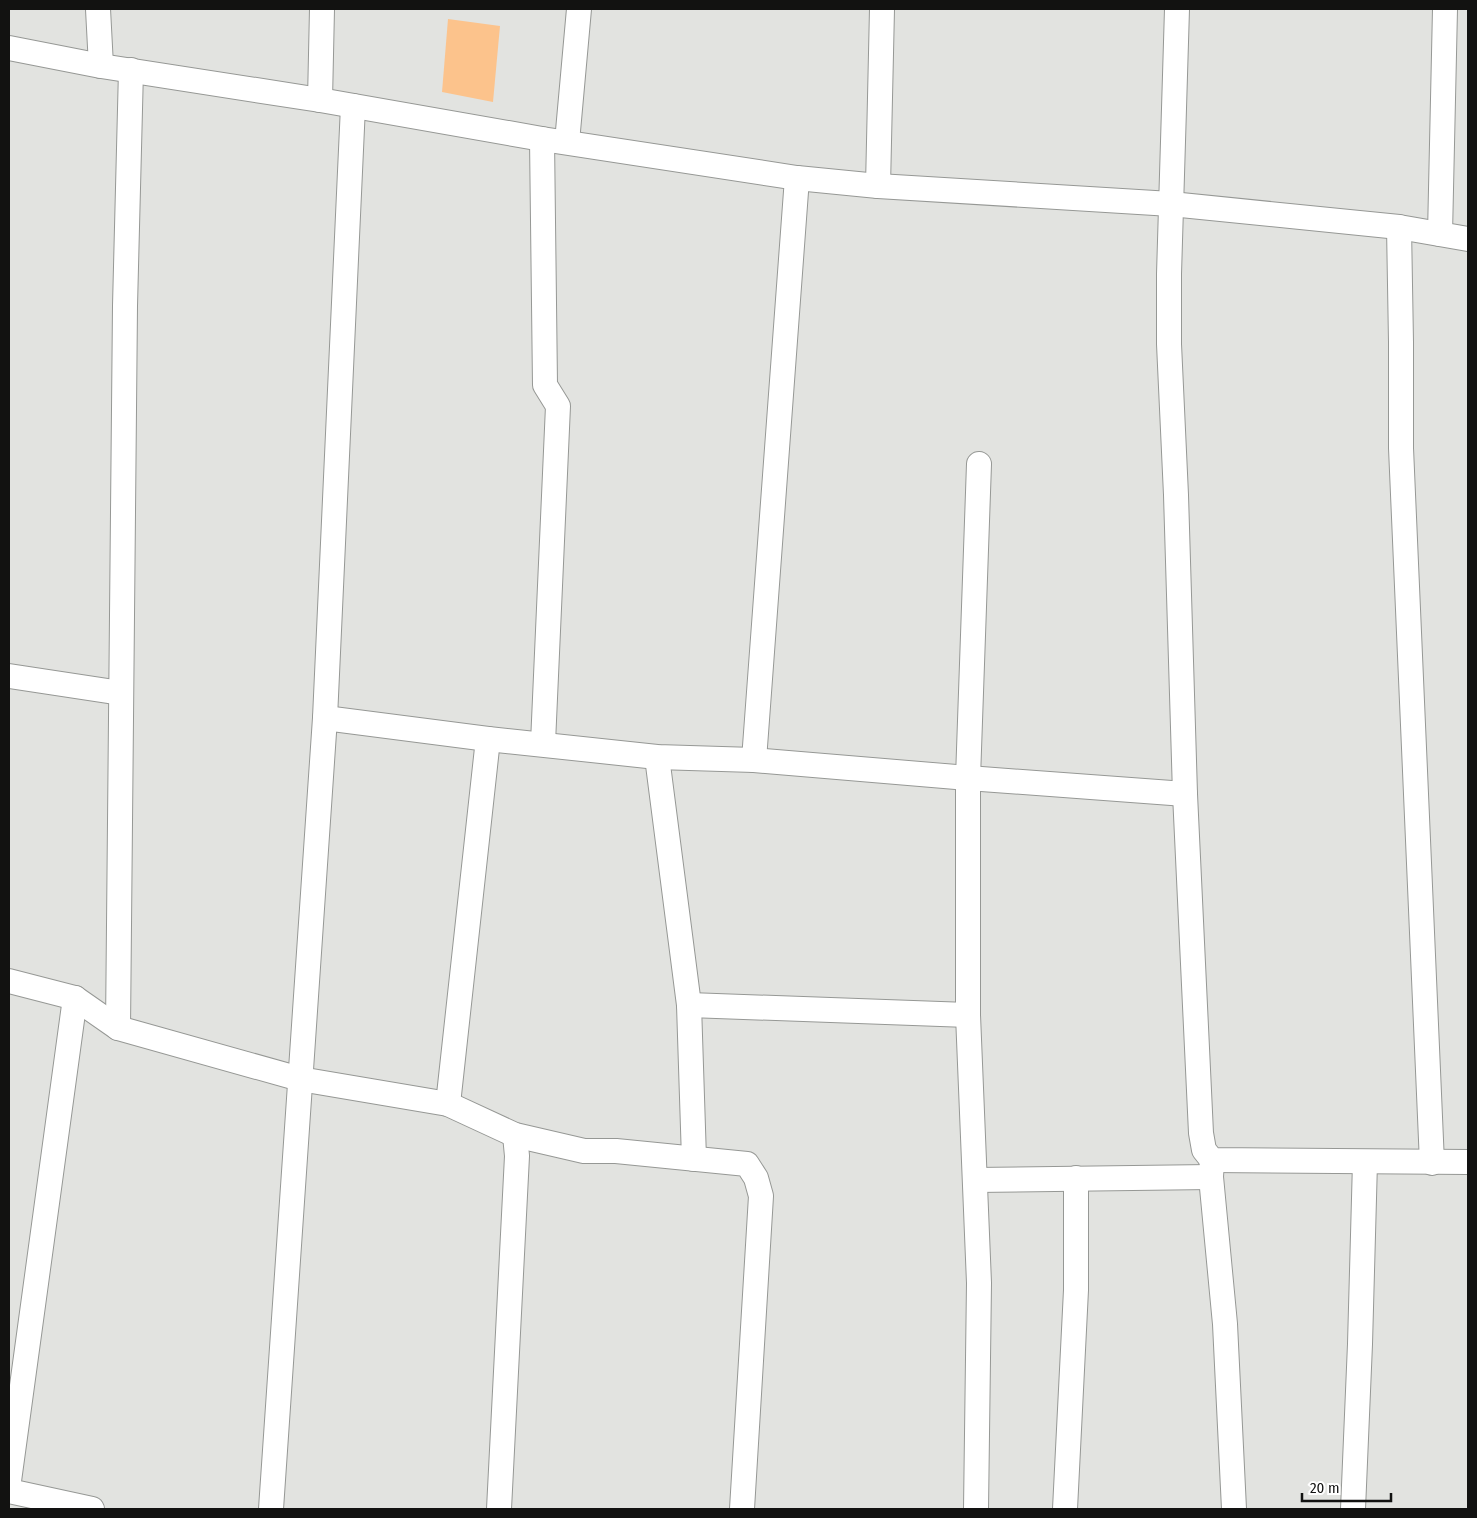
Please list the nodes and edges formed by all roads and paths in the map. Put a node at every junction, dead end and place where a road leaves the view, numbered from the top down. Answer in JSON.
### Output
{"nodes":[{"id":1,"x":98,"y":9,"type":"edge"},
{"id":2,"x":322,"y":9,"type":"edge"},
{"id":3,"x":579,"y":9,"type":"edge"},
{"id":4,"x":882,"y":9,"type":"edge"},
{"id":5,"x":1177,"y":9,"type":"edge"},
{"id":6,"x":1445,"y":9,"type":"edge"},
{"id":7,"x":9,"y":48,"type":"edge"},
{"id":8,"x":100,"y":66,"type":"junction"},
{"id":9,"x":131,"y":70,"type":"junction"},
{"id":10,"x":320,"y":100,"type":"junction"},
{"id":11,"x":353,"y":106,"type":"junction"},
{"id":12,"x":542,"y":139,"type":"junction"},
{"id":13,"x":566,"y":142,"type":"junction"},
{"id":14,"x":797,"y":178,"type":"junction"},
{"id":15,"x":878,"y":186,"type":"junction"},
{"id":16,"x":1171,"y":204,"type":"junction"},
{"id":17,"x":1399,"y":227,"type":"junction"},
{"id":18,"x":1440,"y":234,"type":"junction"},
{"id":19,"x":1468,"y":239,"type":"edge"},
{"id":20,"x":979,"y":464,"type":"dead end"},
{"id":21,"x":9,"y":676,"type":"edge"},
{"id":22,"x":120,"y":693,"type":"junction"},
{"id":23,"x":325,"y":718,"type":"junction"},
{"id":24,"x":488,"y":739,"type":"junction"},
{"id":25,"x":543,"y":744,"type":"junction"},
{"id":26,"x":657,"y":757,"type":"junction"},
{"id":27,"x":754,"y":760,"type":"junction"},
{"id":28,"x":968,"y":778,"type":"junction"},
{"id":29,"x":1184,"y":794,"type":"junction"},
{"id":30,"x":9,"y":981,"type":"edge"},
{"id":31,"x":75,"y":998,"type":"junction"},
{"id":32,"x":689,"y":1005,"type":"junction"},
{"id":33,"x":968,"y":1015,"type":"junction"},
{"id":34,"x":118,"y":1028,"type":"junction"},
{"id":35,"x":300,"y":1079,"type":"junction"},
{"id":36,"x":448,"y":1104,"type":"junction"},
{"id":37,"x":515,"y":1135,"type":"junction"},
{"id":38,"x":694,"y":1159,"type":"junction"},
{"id":39,"x":1366,"y":1162,"type":"junction"},
{"id":40,"x":1468,"y":1162,"type":"edge"},
{"id":41,"x":1432,"y":1163,"type":"junction"},
{"id":42,"x":1211,"y":1169,"type":"junction"},
{"id":43,"x":1076,"y":1178,"type":"junction"},
{"id":44,"x":975,"y":1180,"type":"junction"},
{"id":45,"x":9,"y":1481,"type":"edge"},
{"id":46,"x":9,"y":1491,"type":"edge"},
{"id":47,"x":92,"y":1509,"type":"edge"},
{"id":48,"x":271,"y":1509,"type":"edge"},
{"id":49,"x":499,"y":1509,"type":"edge"},
{"id":50,"x":742,"y":1509,"type":"edge"},
{"id":51,"x":976,"y":1509,"type":"edge"},
{"id":52,"x":1065,"y":1509,"type":"edge"},
{"id":53,"x":1234,"y":1509,"type":"edge"},
{"id":54,"x":1353,"y":1509,"type":"edge"}],
"edges":[{"from":1,"to":8,"type":"street"},
{"from":2,"to":10,"type":"street"},
{"from":3,"to":13,"type":"street"},
{"from":4,"to":15,"type":"street"},
{"from":5,"to":16,"type":"street"},
{"from":6,"to":18,"type":"street"},
{"from":7,"to":8,"type":"street"},
{"from":8,"to":9,"type":"street"},
{"from":9,"to":10,"type":"street"},
{"from":9,"to":22,"type":"street"},
{"from":10,"to":11,"type":"street"},
{"from":11,"to":12,"type":"street"},
{"from":11,"to":23,"type":"street"},
{"from":12,"to":13,"type":"street"},
{"from":12,"to":25,"type":"street"},
{"from":13,"to":14,"type":"street"},
{"from":14,"to":15,"type":"street"},
{"from":14,"to":27,"type":"street"},
{"from":15,"to":16,"type":"street"},
{"from":16,"to":17,"type":"street"},
{"from":16,"to":29,"type":"street"},
{"from":17,"to":18,"type":"street"},
{"from":17,"to":41,"type":"street"},
{"from":18,"to":19,"type":"street"},
{"from":20,"to":28,"type":"street"},
{"from":21,"to":22,"type":"street"},
{"from":22,"to":34,"type":"street"},
{"from":23,"to":24,"type":"street"},
{"from":23,"to":35,"type":"street"},
{"from":24,"to":25,"type":"street"},
{"from":24,"to":36,"type":"street"},
{"from":25,"to":26,"type":"street"},
{"from":26,"to":27,"type":"street"},
{"from":26,"to":32,"type":"street"},
{"from":27,"to":28,"type":"street"},
{"from":28,"to":29,"type":"street"},
{"from":28,"to":33,"type":"street"},
{"from":29,"to":42,"type":"street"},
{"from":30,"to":31,"type":"street"},
{"from":31,"to":34,"type":"street"},
{"from":31,"to":45,"type":"street"},
{"from":32,"to":33,"type":"street"},
{"from":32,"to":38,"type":"street"},
{"from":33,"to":44,"type":"street"},
{"from":34,"to":35,"type":"street"},
{"from":35,"to":36,"type":"street"},
{"from":35,"to":48,"type":"street"},
{"from":36,"to":37,"type":"street"},
{"from":37,"to":38,"type":"street"},
{"from":37,"to":49,"type":"street"},
{"from":38,"to":50,"type":"street"},
{"from":39,"to":41,"type":"street"},
{"from":39,"to":42,"type":"street"},
{"from":39,"to":54,"type":"street"},
{"from":40,"to":41,"type":"street"},
{"from":42,"to":43,"type":"street"},
{"from":42,"to":53,"type":"street"},
{"from":43,"to":44,"type":"street"},
{"from":43,"to":52,"type":"street"},
{"from":44,"to":51,"type":"street"},
{"from":46,"to":47,"type":"street"}]}
